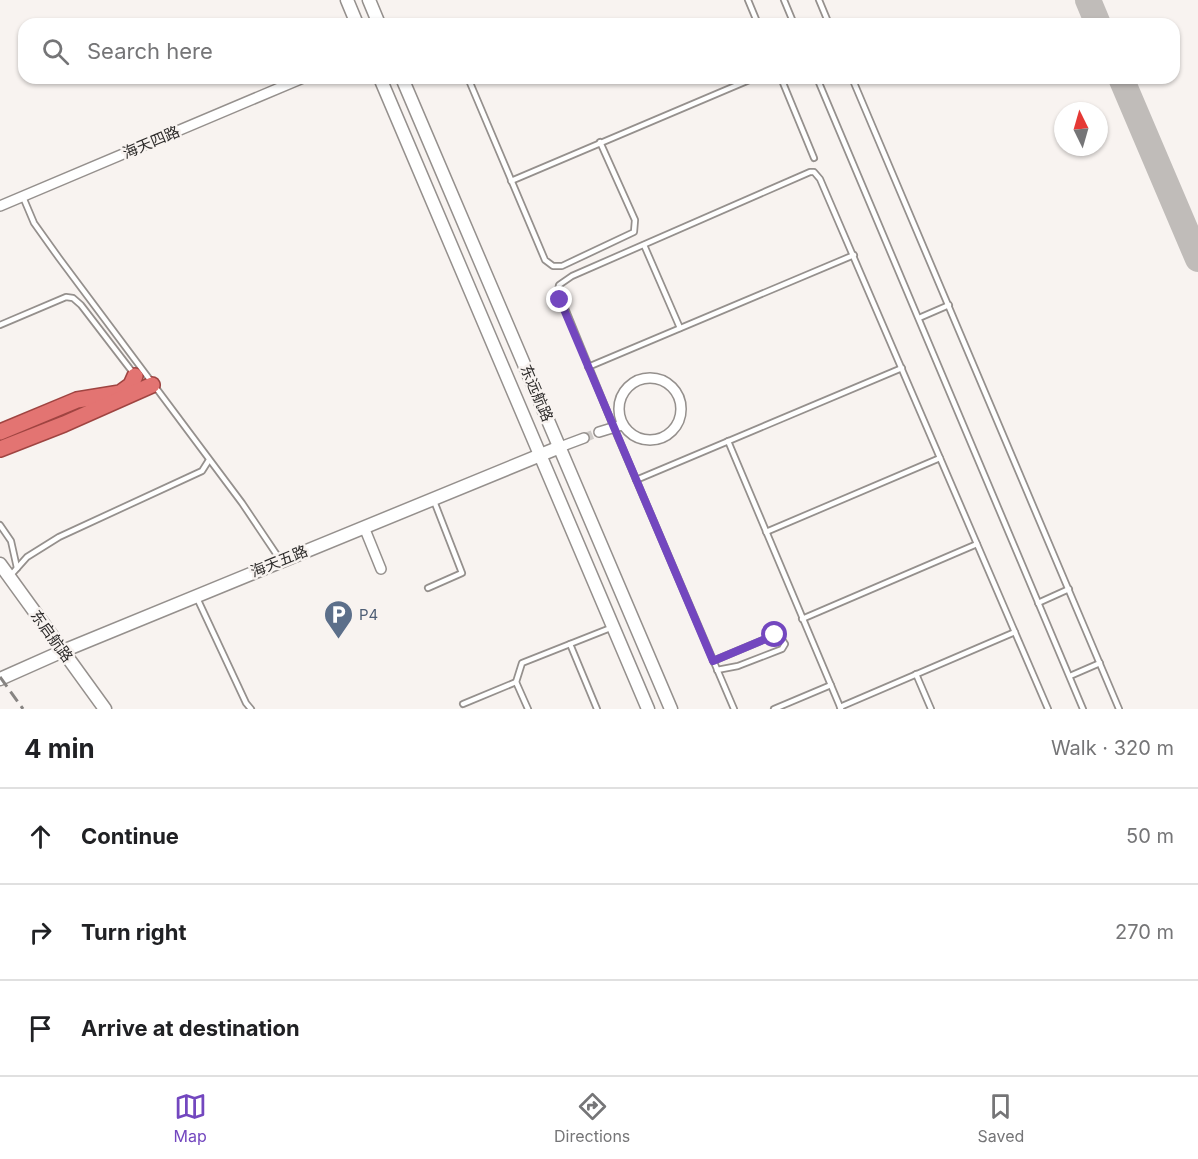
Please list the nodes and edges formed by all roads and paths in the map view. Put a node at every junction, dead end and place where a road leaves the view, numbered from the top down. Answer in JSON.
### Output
{"nodes":[{"id":1,"x":347,"y":0,"type":"edge"},
{"id":2,"x":369,"y":0,"type":"edge"},
{"id":3,"x":748,"y":0,"type":"edge"},
{"id":4,"x":784,"y":0,"type":"edge"},
{"id":5,"x":819,"y":0,"type":"edge"},
{"id":6,"x":354,"y":18,"type":"edge"},
{"id":7,"x":376,"y":18,"type":"edge"},
{"id":8,"x":756,"y":18,"type":"edge"},
{"id":9,"x":792,"y":18,"type":"edge"},
{"id":10,"x":827,"y":18,"type":"edge"},
{"id":11,"x":289,"y":84,"type":"edge"},
{"id":12,"x":383,"y":84,"type":"edge"},
{"id":13,"x":405,"y":84,"type":"edge"},
{"id":14,"x":471,"y":84,"type":"edge"},
{"id":15,"x":740,"y":84,"type":"edge"},
{"id":16,"x":783,"y":84,"type":"edge"},
{"id":17,"x":820,"y":84,"type":"edge"},
{"id":18,"x":855,"y":84,"type":"edge"},
{"id":19,"x":600,"y":142,"type":"junction"},
{"id":20,"x":814,"y":158,"type":"dead end"},
{"id":21,"x":511,"y":181,"type":"junction"},
{"id":22,"x":23,"y":197,"type":"junction"},
{"id":23,"x":0,"y":206,"type":"edge"},
{"id":24,"x":644,"y":245,"type":"junction"},
{"id":25,"x":854,"y":255,"type":"junction"},
{"id":26,"x":949,"y":305,"type":"junction"},
{"id":27,"x":919,"y":318,"type":"junction"},
{"id":28,"x":0,"y":325,"type":"edge"},
{"id":29,"x":680,"y":328,"type":"junction"},
{"id":30,"x":588,"y":367,"type":"junction"},
{"id":31,"x":902,"y":368,"type":"junction"},
{"id":32,"x":135,"y":376,"type":"joint"},
{"id":33,"x":152,"y":385,"type":"junction"},
{"id":34,"x":618,"y":426,"type":"junction"},
{"id":35,"x":5,"y":430,"type":"edge"},
{"id":36,"x":599,"y":432,"type":"tunnel mouth"},
{"id":37,"x":584,"y":438,"type":"tunnel mouth"},
{"id":38,"x":728,"y":441,"type":"junction"},
{"id":39,"x":560,"y":447,"type":"junction"},
{"id":40,"x":0,"y":449,"type":"edge"},
{"id":41,"x":540,"y":454,"type":"junction"},
{"id":42,"x":940,"y":458,"type":"junction"},
{"id":43,"x":209,"y":460,"type":"junction"},
{"id":44,"x":636,"y":480,"type":"junction"},
{"id":45,"x":432,"y":498,"type":"junction"},
{"id":46,"x":0,"y":525,"type":"edge"},
{"id":47,"x":364,"y":526,"type":"junction"},
{"id":48,"x":766,"y":532,"type":"junction"},
{"id":49,"x":977,"y":544,"type":"junction"},
{"id":50,"x":281,"y":561,"type":"junction"},
{"id":51,"x":0,"y":564,"type":"edge"},
{"id":52,"x":381,"y":569,"type":"dead end"},
{"id":53,"x":13,"y":573,"type":"junction"},
{"id":54,"x":428,"y":588,"type":"dead end"},
{"id":55,"x":1069,"y":589,"type":"junction"},
{"id":56,"x":196,"y":596,"type":"junction"},
{"id":57,"x":1038,"y":603,"type":"junction"},
{"id":58,"x":802,"y":619,"type":"junction"},
{"id":59,"x":613,"y":627,"type":"junction"},
{"id":60,"x":1015,"y":632,"type":"junction"},
{"id":61,"x":570,"y":644,"type":"junction"},
{"id":62,"x":63,"y":651,"type":"junction"},
{"id":63,"x":713,"y":661,"type":"junction"},
{"id":64,"x":1100,"y":663,"type":"junction"},
{"id":65,"x":717,"y":670,"type":"junction"},
{"id":66,"x":916,"y":674,"type":"junction"},
{"id":67,"x":1070,"y":676,"type":"junction"},
{"id":68,"x":0,"y":679,"type":"edge"},
{"id":69,"x":516,"y":682,"type":"junction"},
{"id":70,"x":831,"y":685,"type":"junction"},
{"id":71,"x":463,"y":704,"type":"dead end"},
{"id":72,"x":840,"y":708,"type":"edge"},
{"id":73,"x":105,"y":709,"type":"edge"},
{"id":74,"x":250,"y":709,"type":"edge"},
{"id":75,"x":528,"y":709,"type":"edge"},
{"id":76,"x":597,"y":709,"type":"edge"},
{"id":77,"x":648,"y":709,"type":"edge"},
{"id":78,"x":671,"y":709,"type":"edge"},
{"id":79,"x":734,"y":709,"type":"edge"},
{"id":80,"x":774,"y":709,"type":"edge"},
{"id":81,"x":931,"y":709,"type":"edge"},
{"id":82,"x":1048,"y":709,"type":"edge"},
{"id":83,"x":1083,"y":709,"type":"edge"},
{"id":84,"x":1119,"y":709,"type":"edge"}],
"edges":[{"from":1,"to":6,"type":"street"},
{"from":2,"to":7,"type":"street"},
{"from":3,"to":8,"type":"lane"},
{"from":4,"to":9,"type":"lane"},
{"from":5,"to":10,"type":"lane"},
{"from":11,"to":22,"type":"street","name":"海天四路"},
{"from":12,"to":41,"type":"street","name":"东远航路"},
{"from":13,"to":39,"type":"street","name":"东远航路"},
{"from":14,"to":21,"type":"lane"},
{"from":15,"to":19,"type":"lane"},
{"from":16,"to":20,"type":"lane"},
{"from":17,"to":27,"type":"lane"},
{"from":18,"to":26,"type":"lane"},
{"from":19,"to":21,"type":"lane"},
{"from":19,"to":21,"type":"lane"},
{"from":22,"to":23,"type":"street","name":"海天四路"},
{"from":22,"to":33,"type":"lane"},
{"from":24,"to":25,"type":"lane"},
{"from":24,"to":29,"type":"lane"},
{"from":24,"to":30,"type":"lane"},
{"from":25,"to":29,"type":"lane"},
{"from":25,"to":31,"type":"lane"},
{"from":26,"to":27,"type":"lane"},
{"from":26,"to":55,"type":"lane"},
{"from":27,"to":57,"type":"lane"},
{"from":28,"to":32,"type":"lane"},
{"from":29,"to":30,"type":"lane"},
{"from":30,"to":34,"type":"lane"},
{"from":31,"to":38,"type":"lane"},
{"from":31,"to":42,"type":"lane"},
{"from":32,"to":35,"type":"highway"},
{"from":33,"to":40,"type":"highway"},
{"from":33,"to":43,"type":"lane"},
{"from":34,"to":34,"type":"street"},
{"from":34,"to":36,"type":"street"},
{"from":34,"to":44,"type":"lane"},
{"from":37,"to":39,"type":"street"},
{"from":38,"to":44,"type":"lane"},
{"from":38,"to":48,"type":"lane"},
{"from":39,"to":41,"type":"street","name":"海天五路"},
{"from":39,"to":78,"type":"street","name":"东远航路"},
{"from":41,"to":45,"type":"street","name":"海天五路"},
{"from":41,"to":59,"type":"street","name":"东远航路"},
{"from":42,"to":48,"type":"lane"},
{"from":42,"to":49,"type":"lane"},
{"from":43,"to":50,"type":"lane"},
{"from":43,"to":53,"type":"lane"},
{"from":44,"to":63,"type":"lane"},
{"from":45,"to":47,"type":"street","name":"海天五路"},
{"from":45,"to":54,"type":"lane"},
{"from":46,"to":53,"type":"lane"},
{"from":47,"to":50,"type":"street","name":"海天五路"},
{"from":47,"to":52,"type":"street"},
{"from":48,"to":58,"type":"lane"},
{"from":49,"to":58,"type":"lane"},
{"from":49,"to":60,"type":"lane"},
{"from":50,"to":56,"type":"street","name":"海天五路"},
{"from":51,"to":53,"type":"street","name":"东启航路"},
{"from":53,"to":62,"type":"street","name":"东启航路"},
{"from":55,"to":57,"type":"lane"},
{"from":55,"to":64,"type":"lane"},
{"from":56,"to":62,"type":"street","name":"海天五路"},
{"from":56,"to":74,"type":"lane"},
{"from":57,"to":67,"type":"lane"},
{"from":58,"to":70,"type":"lane"},
{"from":59,"to":61,"type":"lane"},
{"from":59,"to":77,"type":"street","name":"东远航路"},
{"from":60,"to":66,"type":"lane"},
{"from":60,"to":82,"type":"lane"},
{"from":61,"to":69,"type":"lane"},
{"from":61,"to":76,"type":"lane"},
{"from":62,"to":68,"type":"street","name":"海天五路"},
{"from":62,"to":73,"type":"street","name":"东启航路"},
{"from":63,"to":65,"type":"lane"},
{"from":63,"to":65,"type":"lane"},
{"from":64,"to":67,"type":"lane"},
{"from":64,"to":84,"type":"lane"},
{"from":65,"to":79,"type":"lane"},
{"from":66,"to":72,"type":"lane"},
{"from":66,"to":81,"type":"lane"},
{"from":67,"to":83,"type":"lane"},
{"from":69,"to":71,"type":"lane"},
{"from":69,"to":75,"type":"lane"},
{"from":70,"to":72,"type":"lane"},
{"from":70,"to":80,"type":"lane"}]}
